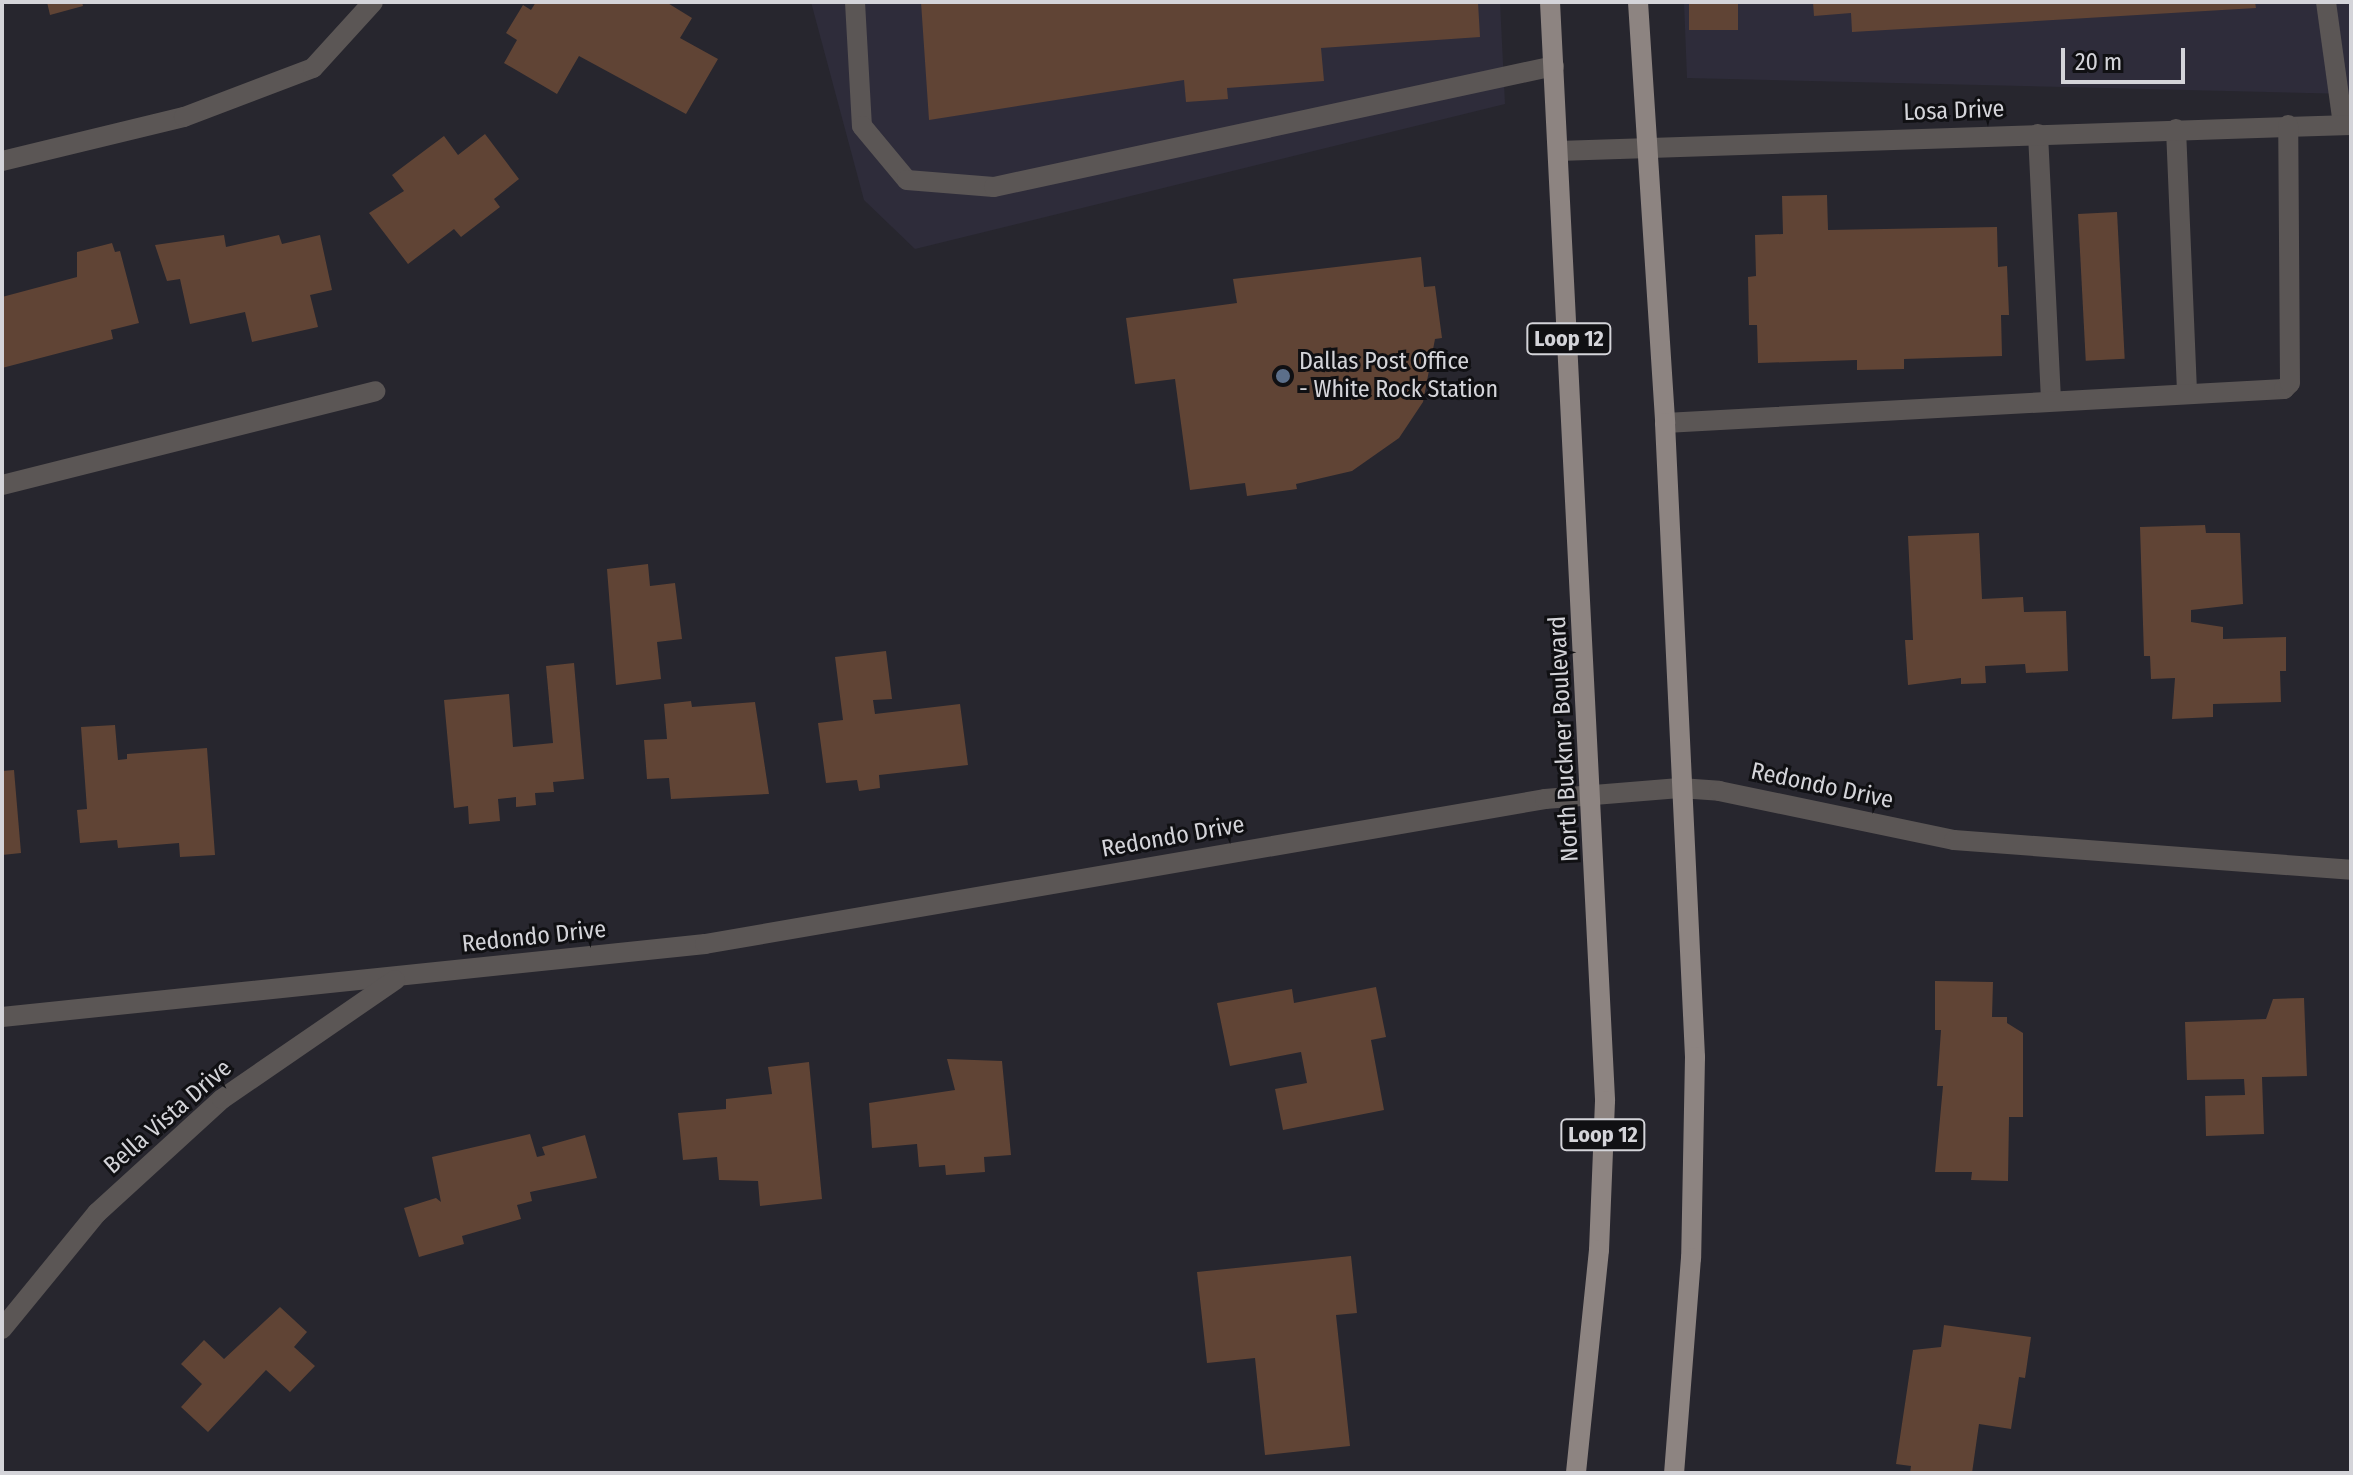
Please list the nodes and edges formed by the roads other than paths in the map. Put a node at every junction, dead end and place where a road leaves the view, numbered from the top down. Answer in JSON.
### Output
{"nodes":[{"id":1,"x":373,"y":2,"type":"edge"},
{"id":2,"x":855,"y":2,"type":"edge"},
{"id":3,"x":1550,"y":2,"type":"edge"},
{"id":4,"x":1638,"y":2,"type":"edge"},
{"id":5,"x":2326,"y":2,"type":"edge"},
{"id":6,"x":1554,"y":66,"type":"junction"},
{"id":7,"x":2288,"y":125,"type":"junction"},
{"id":8,"x":2347,"y":125,"type":"edge"},
{"id":9,"x":2176,"y":129,"type":"junction"},
{"id":10,"x":2038,"y":134,"type":"junction"},
{"id":11,"x":1648,"y":148,"type":"junction"},
{"id":12,"x":1558,"y":151,"type":"junction"},
{"id":13,"x":2,"y":161,"type":"edge"},
{"id":14,"x":375,"y":391,"type":"dead end"},
{"id":15,"x":2187,"y":394,"type":"junction"},
{"id":16,"x":2051,"y":400,"type":"junction"},
{"id":17,"x":1665,"y":423,"type":"junction"},
{"id":18,"x":2,"y":485,"type":"edge"},
{"id":19,"x":1680,"y":788,"type":"junction"},
{"id":20,"x":1593,"y":795,"type":"junction"},
{"id":21,"x":2351,"y":870,"type":"edge"},
{"id":22,"x":399,"y":978,"type":"junction"},
{"id":23,"x":2,"y":1017,"type":"edge"},
{"id":24,"x":2,"y":1329,"type":"edge"},
{"id":25,"x":1576,"y":1473,"type":"edge"},
{"id":26,"x":1674,"y":1473,"type":"edge"}],
"edges":[{"from":1,"to":13,"type":"street"},
{"from":2,"to":6,"type":"street"},
{"from":3,"to":6,"type":"main road","name":"North Buckner Boulevard","number":"Loop 12"},
{"from":4,"to":11,"type":"main road"},
{"from":5,"to":8,"type":"street"},
{"from":6,"to":12,"type":"main road","name":"North Buckner Boulevard","number":"Loop 12"},
{"from":7,"to":8,"type":"street","name":"Losa Drive"},
{"from":7,"to":9,"type":"street","name":"Losa Drive"},
{"from":7,"to":15,"type":"street"},
{"from":9,"to":10,"type":"street","name":"Losa Drive"},
{"from":9,"to":15,"type":"street"},
{"from":10,"to":11,"type":"street","name":"Losa Drive"},
{"from":10,"to":16,"type":"street"},
{"from":11,"to":12,"type":"street","name":"Losa Drive"},
{"from":11,"to":17,"type":"main road"},
{"from":12,"to":20,"type":"main road","name":"North Buckner Boulevard","number":"Loop 12"},
{"from":14,"to":18,"type":"street"},
{"from":15,"to":16,"type":"street"},
{"from":16,"to":17,"type":"street"},
{"from":17,"to":19,"type":"main road"},
{"from":19,"to":20,"type":"street","name":"Redondo Drive"},
{"from":19,"to":21,"type":"street","name":"Redondo Drive"},
{"from":19,"to":26,"type":"main road"},
{"from":20,"to":22,"type":"street","name":"Redondo Drive"},
{"from":20,"to":25,"type":"main road","name":"North Buckner Boulevard","number":"Loop 12"},
{"from":22,"to":23,"type":"street","name":"Redondo Drive"},
{"from":22,"to":24,"type":"street","name":"Bella Vista Drive"}]}
